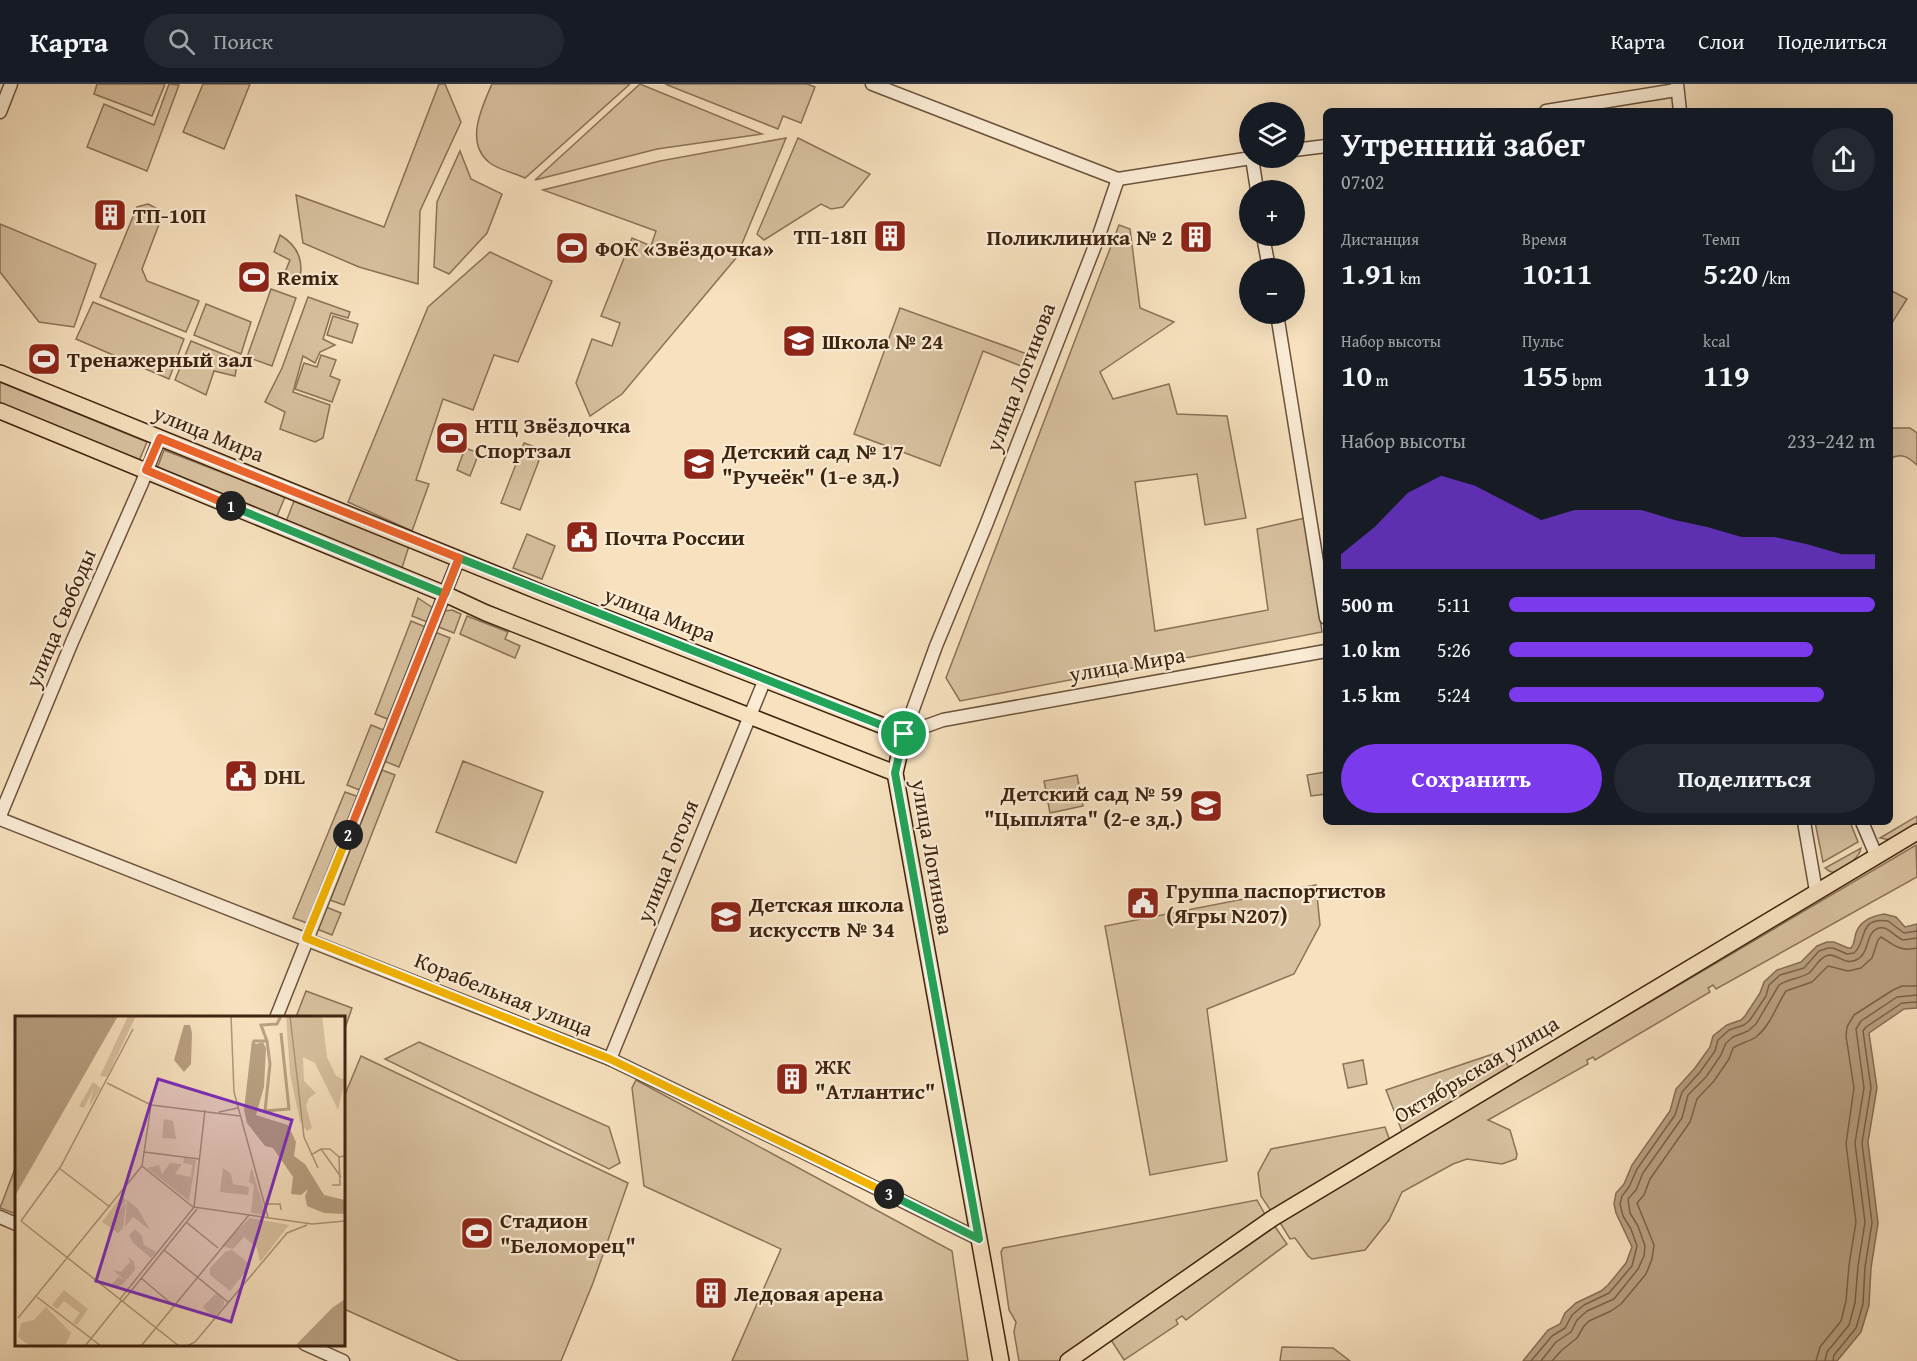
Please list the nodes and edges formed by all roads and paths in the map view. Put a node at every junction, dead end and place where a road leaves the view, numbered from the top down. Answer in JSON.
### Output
{"nodes":[{"id":1,"x":11,"y":84,"type":"edge"},
{"id":2,"x":872,"y":84,"type":"edge"},
{"id":3,"x":1676,"y":87,"type":"edge"},
{"id":4,"x":1562,"y":108,"type":"edge"},
{"id":5,"x":1680,"y":108,"type":"edge"},
{"id":6,"x":0,"y":112,"type":"edge"},
{"id":7,"x":1323,"y":146,"type":"edge"},
{"id":8,"x":1305,"y":149,"type":"edge"},
{"id":9,"x":1239,"y":160,"type":"edge"},
{"id":10,"x":1118,"y":178,"type":"junction"},
{"id":11,"x":1278,"y":324,"type":"edge"},
{"id":12,"x":0,"y":373,"type":"edge"},
{"id":13,"x":0,"y":411,"type":"edge"},
{"id":14,"x":160,"y":438,"type":"junction"},
{"id":15,"x":146,"y":470,"type":"junction"},
{"id":16,"x":459,"y":558,"type":"junction"},
{"id":17,"x":445,"y":594,"type":"junction"},
{"id":18,"x":1323,"y":600,"type":"edge"},
{"id":19,"x":1323,"y":652,"type":"edge"},
{"id":20,"x":765,"y":679,"type":"junction"},
{"id":21,"x":749,"y":717,"type":"junction"},
{"id":22,"x":904,"y":734,"type":"junction"},
{"id":23,"x":895,"y":773,"type":"junction"},
{"id":24,"x":0,"y":818,"type":"edge"},
{"id":25,"x":1805,"y":825,"type":"edge"},
{"id":26,"x":1863,"y":825,"type":"edge"},
{"id":27,"x":1917,"y":832,"type":"edge"},
{"id":28,"x":1876,"y":855,"type":"junction"},
{"id":29,"x":1816,"y":891,"type":"junction"},
{"id":30,"x":306,"y":938,"type":"junction"},
{"id":31,"x":276,"y":1016,"type":"edge"},
{"id":32,"x":610,"y":1059,"type":"junction"},
{"id":33,"x":0,"y":1217,"type":"edge"},
{"id":34,"x":15,"y":1224,"type":"edge"},
{"id":35,"x":979,"y":1239,"type":"junction"},
{"id":36,"x":309,"y":1346,"type":"edge"},
{"id":37,"x":343,"y":1361,"type":"edge"},
{"id":38,"x":1001,"y":1361,"type":"edge"},
{"id":39,"x":1068,"y":1361,"type":"edge"}],
"edges":[{"from":1,"to":6,"type":"street"},
{"from":2,"to":10,"type":"street"},
{"from":3,"to":4,"type":"street"},
{"from":3,"to":5,"type":"street"},
{"from":7,"to":8,"type":"street"},
{"from":9,"to":10,"type":"street"},
{"from":10,"to":22,"type":"street","name":"улица Логинова"},
{"from":11,"to":18,"type":"street"},
{"from":12,"to":14,"type":"main road","name":"улица Мира"},
{"from":13,"to":15,"type":"main road"},
{"from":14,"to":15,"type":"street","name":"улица Свободы"},
{"from":14,"to":16,"type":"main road","name":"улица Мира"},
{"from":15,"to":17,"type":"main road"},
{"from":15,"to":24,"type":"street","name":"улица Свободы"},
{"from":16,"to":17,"type":"street"},
{"from":16,"to":20,"type":"main road","name":"улица Мира"},
{"from":17,"to":21,"type":"main road"},
{"from":17,"to":30,"type":"street"},
{"from":19,"to":22,"type":"street","name":"улица Мира"},
{"from":20,"to":21,"type":"street","name":"улица Гоголя"},
{"from":20,"to":22,"type":"main road","name":"улица Мира"},
{"from":21,"to":23,"type":"main road"},
{"from":21,"to":32,"type":"street","name":"улица Гоголя"},
{"from":22,"to":23,"type":"main road","name":"улица Логинова"},
{"from":23,"to":35,"type":"main road","name":"улица Логинова"},
{"from":24,"to":30,"type":"street","name":"Корабельная улица"},
{"from":25,"to":29,"type":"street"},
{"from":26,"to":28,"type":"street"},
{"from":27,"to":28,"type":"main road","name":"Октябрьская улица"},
{"from":28,"to":29,"type":"main road","name":"Октябрьская улица"},
{"from":29,"to":39,"type":"main road","name":"Октябрьская улица"},
{"from":30,"to":31,"type":"street"},
{"from":30,"to":32,"type":"street","name":"Корабельная улица"},
{"from":32,"to":35,"type":"street","name":"Корабельная улица"},
{"from":33,"to":34,"type":"street"},
{"from":35,"to":38,"type":"main road","name":"улица Логинова"},
{"from":36,"to":37,"type":"street"}]}
